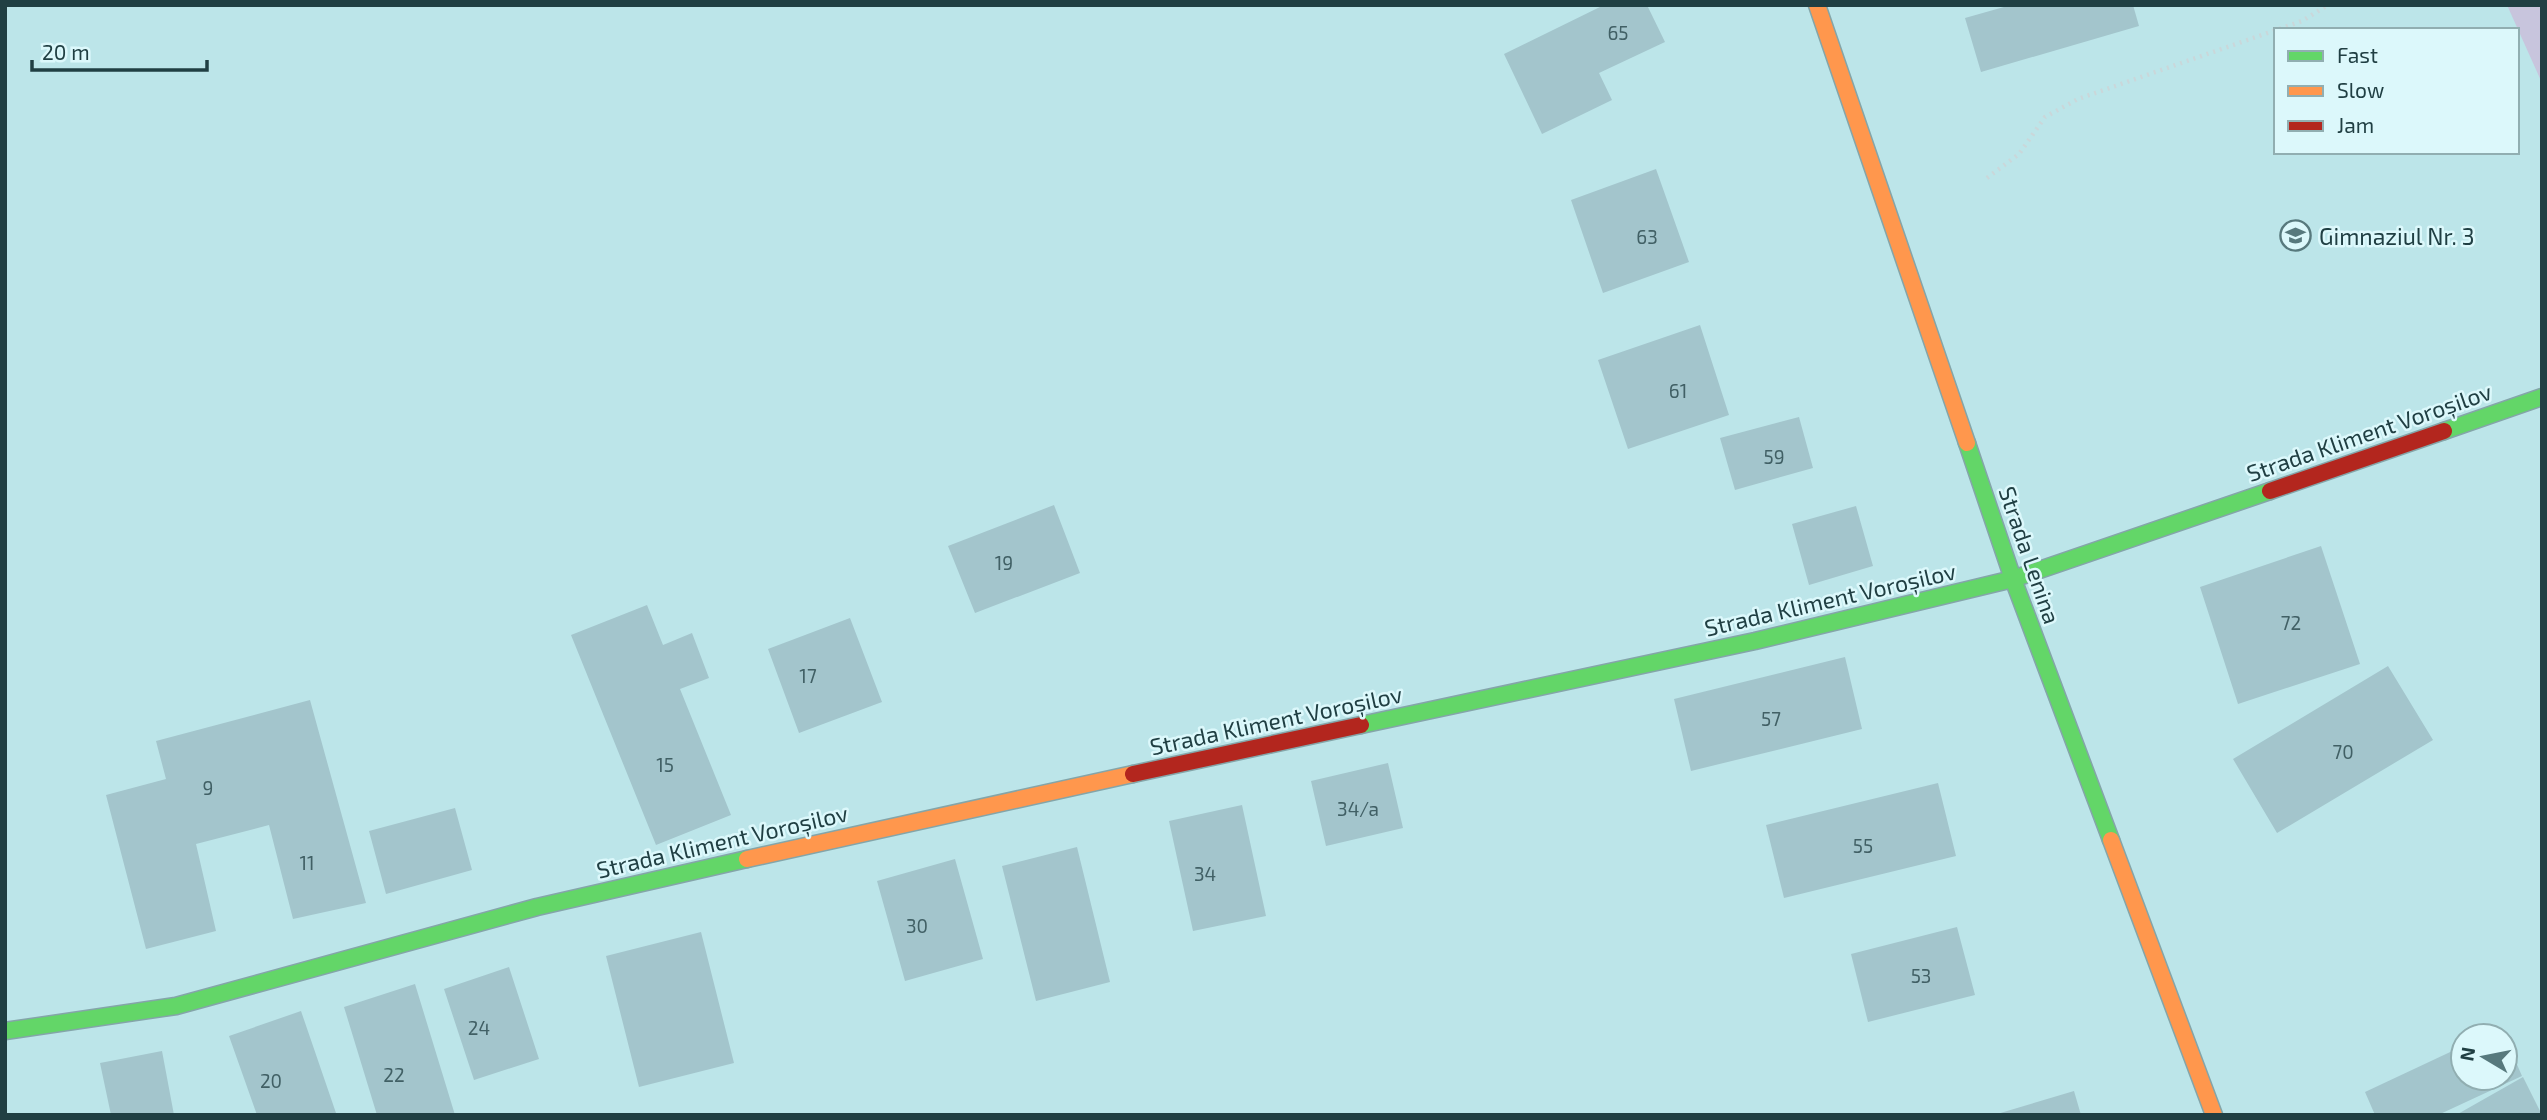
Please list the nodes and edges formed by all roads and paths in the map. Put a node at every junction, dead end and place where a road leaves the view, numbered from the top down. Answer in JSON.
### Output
{"nodes":[{"id":1,"x":1817,"y":5,"type":"edge"},
{"id":2,"x":2328,"y":5,"type":"edge"},
{"id":3,"x":2282,"y":28,"type":"edge"},
{"id":4,"x":2274,"y":31,"type":"edge"},
{"id":5,"x":1987,"y":178,"type":"dead end"},
{"id":6,"x":2542,"y":397,"type":"edge"},
{"id":7,"x":2012,"y":579,"type":"junction"},
{"id":8,"x":5,"y":1031,"type":"edge"},
{"id":9,"x":2214,"y":1115,"type":"edge"}],
"edges":[{"from":1,"to":7,"type":"street","name":"Strada Lenina"},
{"from":2,"to":3,"type":"path"},
{"from":4,"to":5,"type":"path"},
{"from":6,"to":7,"type":"street","name":"Strada Kliment Voroșilov"},
{"from":7,"to":8,"type":"street","name":"Strada Kliment Voroșilov"},
{"from":7,"to":9,"type":"street","name":"Strada Lenina"}]}
